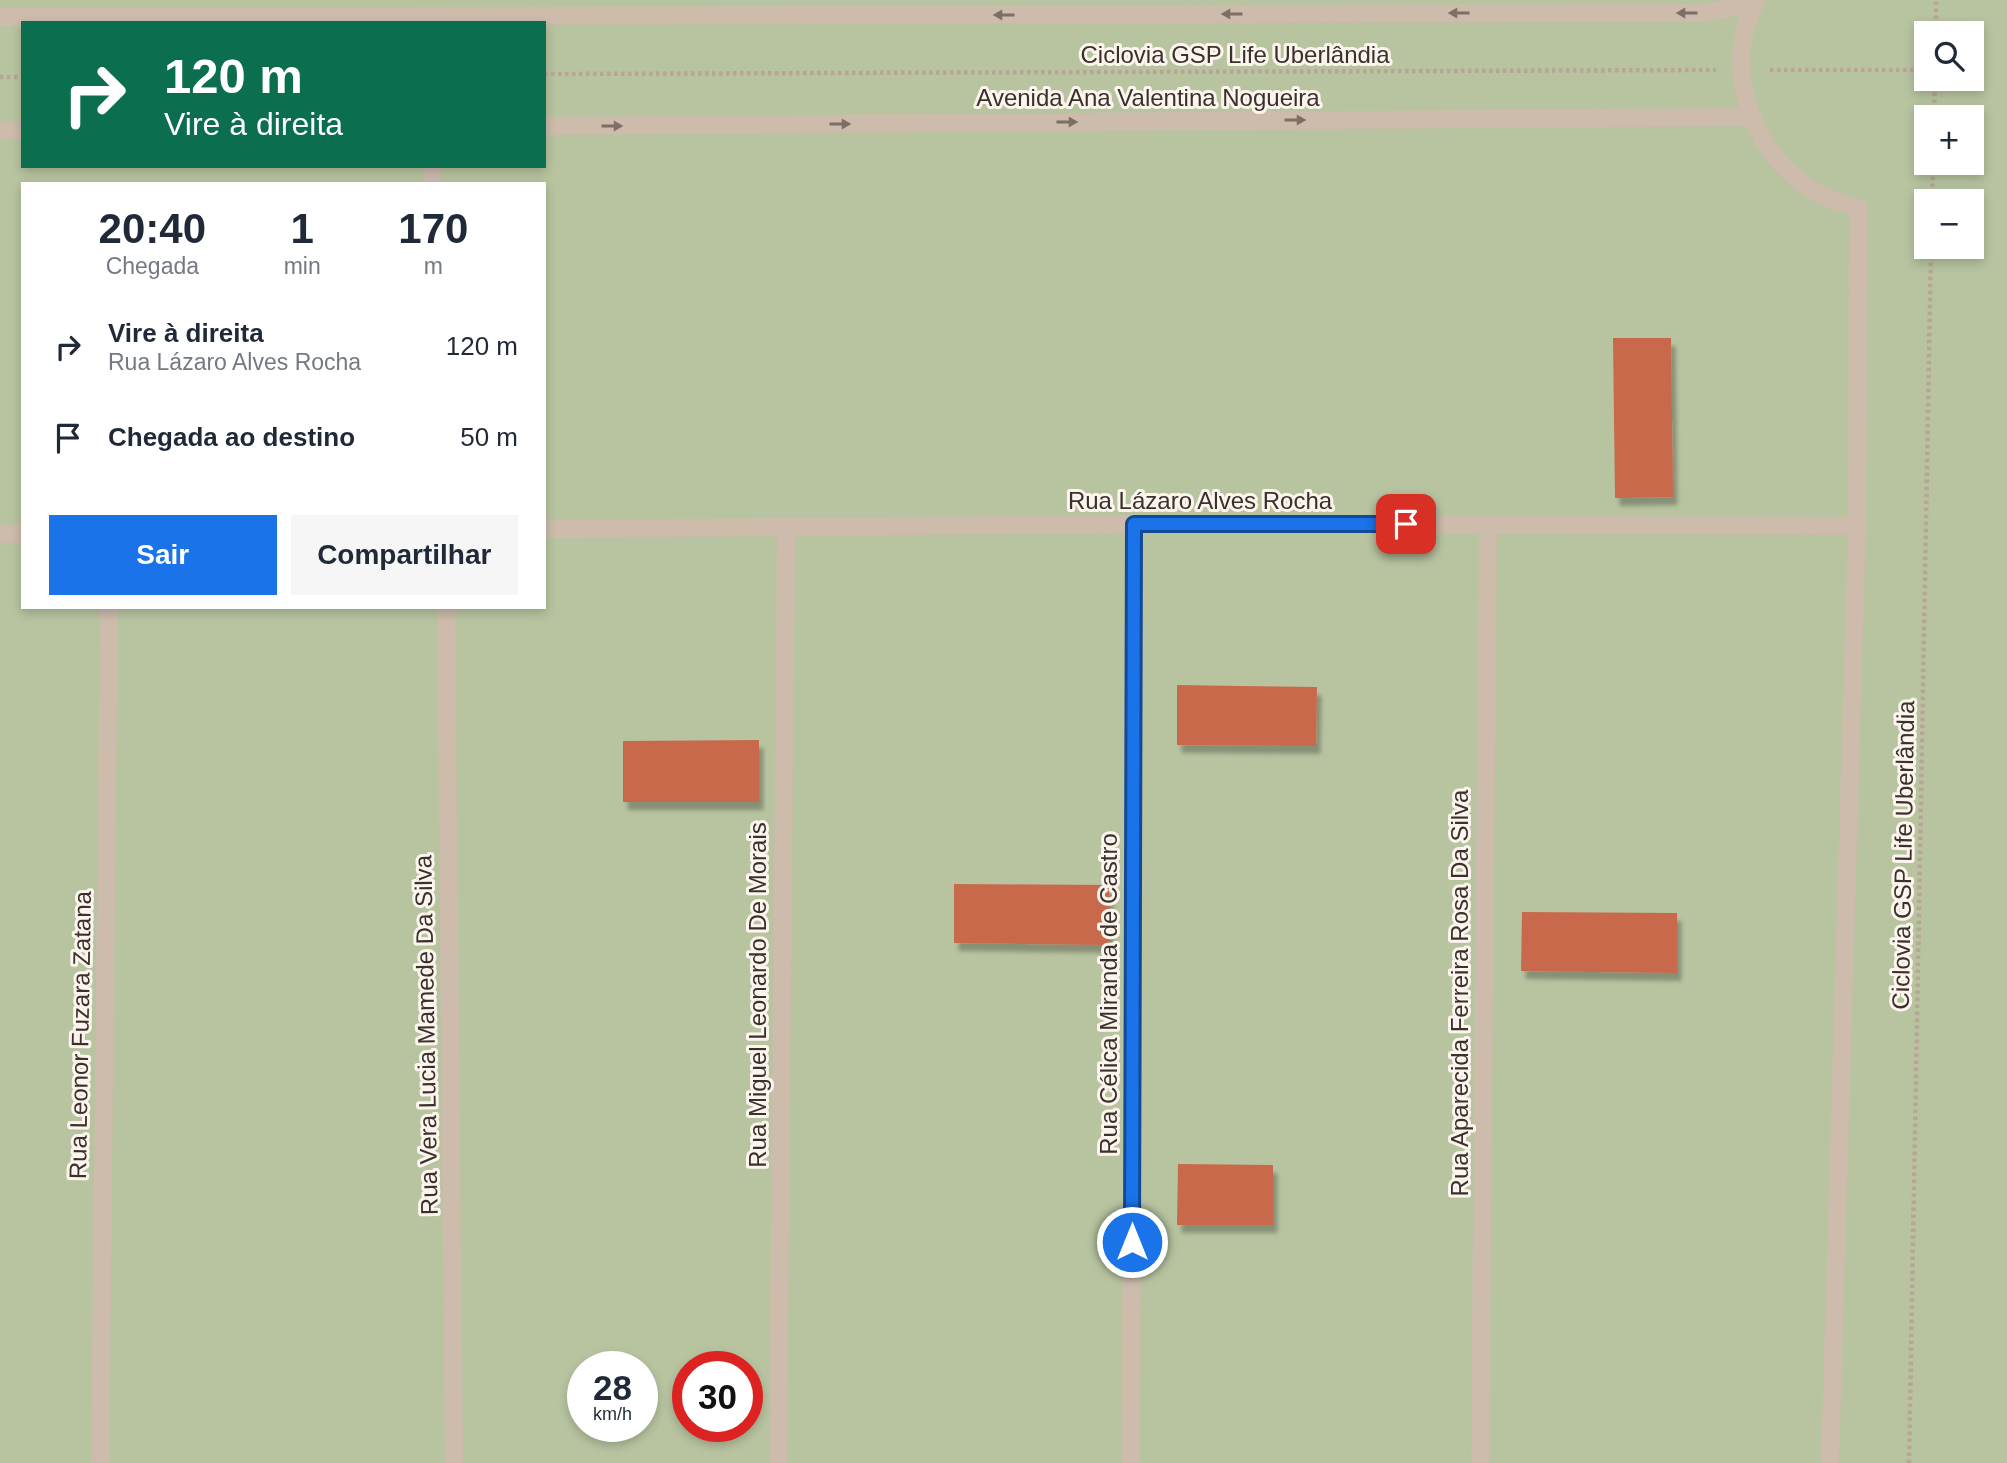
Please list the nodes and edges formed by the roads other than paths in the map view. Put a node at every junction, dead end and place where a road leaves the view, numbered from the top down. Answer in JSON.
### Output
{"nodes":[{"id":1,"x":1756,"y":2,"type":"edge"},
{"id":2,"x":197,"y":8,"type":"edge"},
{"id":3,"x":0,"y":17,"type":"edge"},
{"id":4,"x":328,"y":20,"type":"edge"},
{"id":5,"x":1751,"y":117,"type":"junction"},
{"id":6,"x":546,"y":126,"type":"edge"},
{"id":7,"x":0,"y":130,"type":"edge"},
{"id":8,"x":21,"y":130,"type":"edge"},
{"id":9,"x":1134,"y":524,"type":"junction"},
{"id":10,"x":1488,"y":524,"type":"junction"},
{"id":11,"x":1857,"y":526,"type":"junction"},
{"id":12,"x":786,"y":527,"type":"junction"},
{"id":13,"x":546,"y":529,"type":"edge"},
{"id":14,"x":0,"y":534,"type":"edge"},
{"id":15,"x":21,"y":534,"type":"edge"},
{"id":16,"x":109,"y":609,"type":"edge"},
{"id":17,"x":446,"y":609,"type":"edge"},
{"id":18,"x":100,"y":1463,"type":"edge"},
{"id":19,"x":454,"y":1463,"type":"edge"},
{"id":20,"x":778,"y":1463,"type":"edge"},
{"id":21,"x":1131,"y":1463,"type":"edge"},
{"id":22,"x":1480,"y":1463,"type":"edge"},
{"id":23,"x":1830,"y":1463,"type":"edge"}],
"edges":[{"from":1,"to":4,"type":"street","one_way":true},
{"from":1,"to":5,"type":"street"},
{"from":2,"to":3,"type":"street"},
{"from":2,"to":4,"type":"street"},
{"from":6,"to":5,"type":"street","name":"Avenida Ana Valentina Nogueira","one_way":true},
{"from":5,"to":11,"type":"street"},
{"from":7,"to":8,"type":"street"},
{"from":9,"to":10,"type":"street","name":"Rua Lázaro Alves Rocha"},
{"from":9,"to":12,"type":"street","name":"Rua Lázaro Alves Rocha"},
{"from":9,"to":21,"type":"street","name":"Rua Célica Miranda de Castro"},
{"from":10,"to":11,"type":"street","name":"Rua Lázaro Alves Rocha"},
{"from":10,"to":22,"type":"street","name":"Rua Aparecida Ferreira Rosa Da Silva"},
{"from":11,"to":23,"type":"street"},
{"from":12,"to":13,"type":"street","name":"Rua Lázaro Alves Rocha"},
{"from":12,"to":20,"type":"street","name":"Rua Miguel Leonardo De Morais"},
{"from":14,"to":15,"type":"street"},
{"from":16,"to":18,"type":"street","name":"Rua Leonor Fuzara Zatana"},
{"from":17,"to":19,"type":"street","name":"Rua Vera Lucia Mamede Da Silva"}]}
